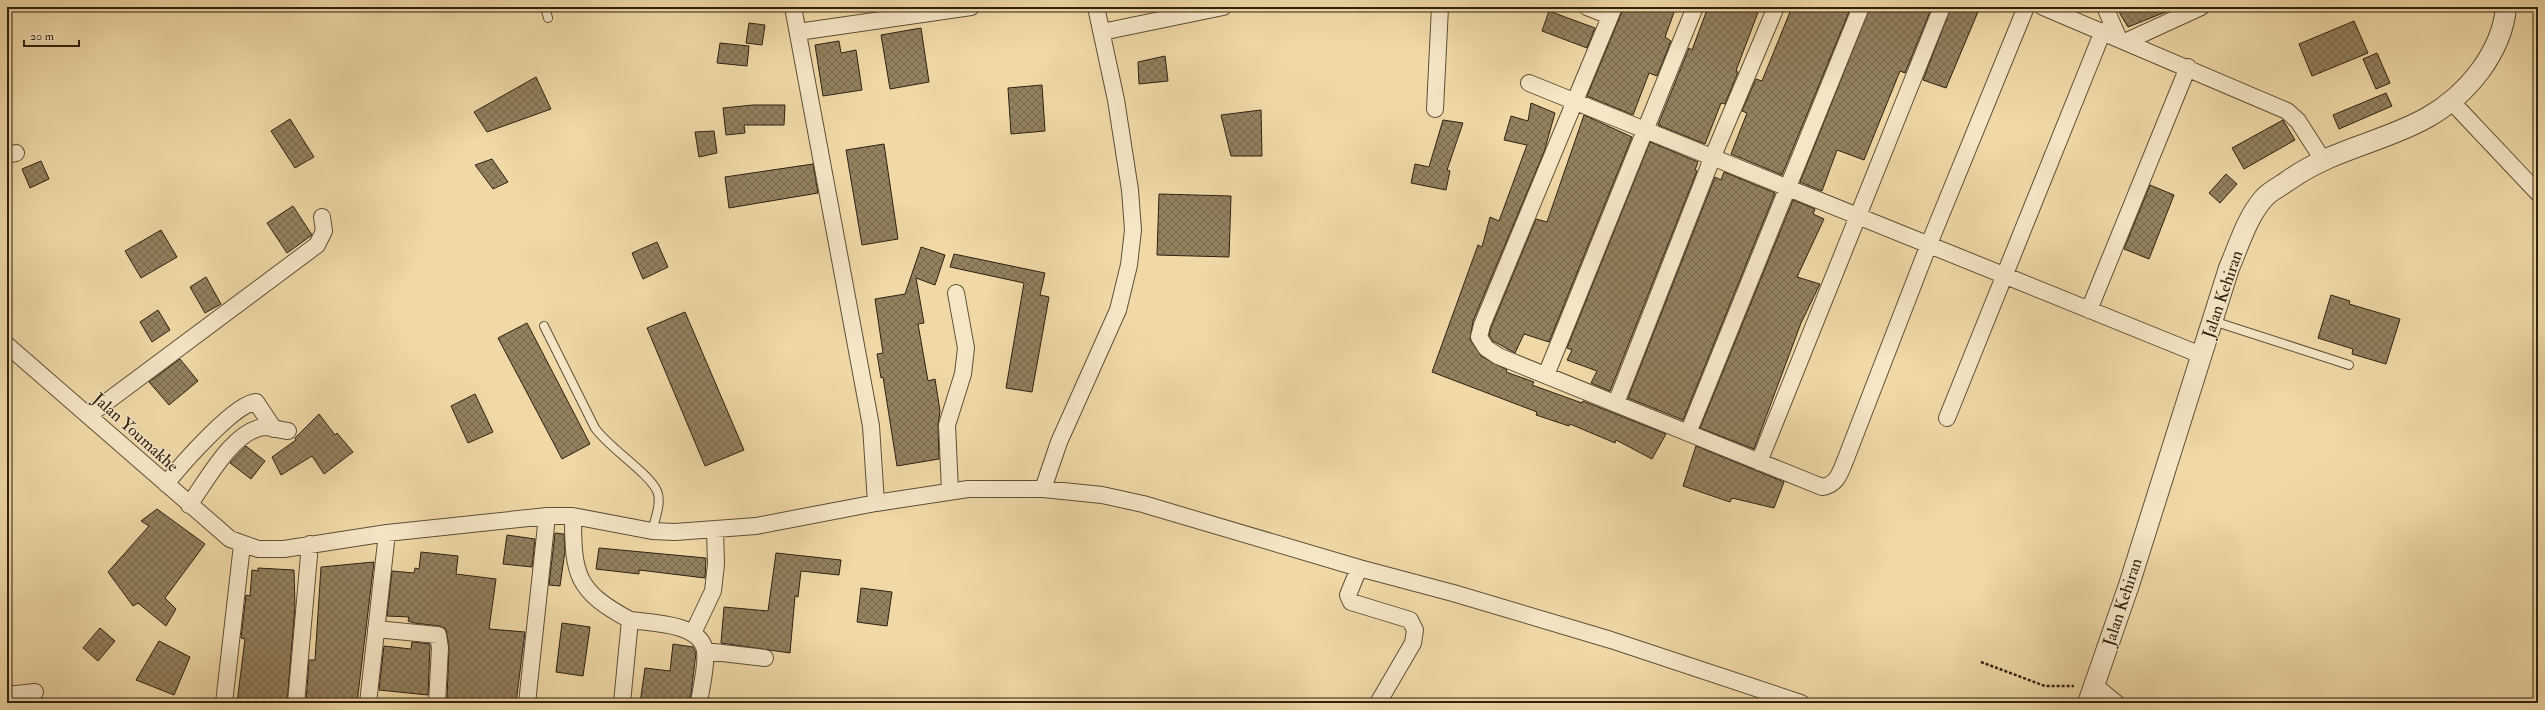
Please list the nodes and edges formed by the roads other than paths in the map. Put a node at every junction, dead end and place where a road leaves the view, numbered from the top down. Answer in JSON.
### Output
{"nodes":[{"id":1,"x":545,"y":7,"type":"edge"},
{"id":2,"x":793,"y":7,"type":"edge"},
{"id":3,"x":971,"y":7,"type":"edge"},
{"id":4,"x":1096,"y":7,"type":"edge"},
{"id":5,"x":1223,"y":7,"type":"edge"},
{"id":6,"x":1440,"y":7,"type":"edge"},
{"id":7,"x":1587,"y":7,"type":"edge"},
{"id":8,"x":1694,"y":7,"type":"edge"},
{"id":9,"x":1776,"y":7,"type":"edge"},
{"id":10,"x":1861,"y":7,"type":"edge"},
{"id":11,"x":1942,"y":7,"type":"edge"},
{"id":12,"x":2026,"y":7,"type":"edge"},
{"id":13,"x":2043,"y":7,"type":"edge"},
{"id":14,"x":2105,"y":7,"type":"edge"},
{"id":15,"x":2201,"y":7,"type":"edge"},
{"id":16,"x":2506,"y":7,"type":"edge"},
{"id":17,"x":1612,"y":11,"type":"edge"},
{"id":18,"x":548,"y":18,"type":"dead end"},
{"id":19,"x":798,"y":32,"type":"junction"},
{"id":20,"x":1102,"y":32,"type":"junction"},
{"id":21,"x":2116,"y":37,"type":"junction"},
{"id":22,"x":2188,"y":67,"type":"junction"},
{"id":23,"x":1529,"y":83,"type":"dead end"},
{"id":24,"x":1576,"y":100,"type":"junction"},
{"id":25,"x":2452,"y":102,"type":"junction"},
{"id":26,"x":1435,"y":109,"type":"dead end"},
{"id":27,"x":1645,"y":128,"type":"junction"},
{"id":28,"x":1714,"y":156,"type":"junction"},
{"id":29,"x":2323,"y":160,"type":"junction"},
{"id":30,"x":1786,"y":186,"type":"junction"},
{"id":31,"x":2538,"y":193,"type":"edge"},
{"id":32,"x":1858,"y":216,"type":"junction"},
{"id":33,"x":322,"y":217,"type":"dead end"},
{"id":34,"x":1929,"y":244,"type":"junction"},
{"id":35,"x":2005,"y":275,"type":"junction"},
{"id":36,"x":956,"y":293,"type":"dead end"},
{"id":37,"x":2089,"y":310,"type":"junction"},
{"id":38,"x":2212,"y":321,"type":"junction"},
{"id":39,"x":544,"y":326,"type":"dead end"},
{"id":40,"x":7,"y":345,"type":"edge"},
{"id":41,"x":2201,"y":355,"type":"junction"},
{"id":42,"x":2349,"y":365,"type":"dead end"},
{"id":43,"x":1546,"y":375,"type":"junction"},
{"id":44,"x":1616,"y":403,"type":"junction"},
{"id":45,"x":89,"y":415,"type":"junction"},
{"id":46,"x":1947,"y":418,"type":"dead end"},
{"id":47,"x":1688,"y":433,"type":"junction"},
{"id":48,"x":1759,"y":462,"type":"junction"},
{"id":49,"x":949,"y":479,"type":"junction"},
{"id":50,"x":166,"y":484,"type":"junction"},
{"id":51,"x":1043,"y":489,"type":"junction"},
{"id":52,"x":875,"y":491,"type":"junction"},
{"id":53,"x":189,"y":505,"type":"junction"},
{"id":54,"x":547,"y":516,"type":"junction"},
{"id":55,"x":573,"y":516,"type":"junction"},
{"id":56,"x":715,"y":529,"type":"junction"},
{"id":57,"x":652,"y":530,"type":"junction"},
{"id":58,"x":387,"y":533,"type":"junction"},
{"id":59,"x":242,"y":544,"type":"junction"},
{"id":60,"x":310,"y":544,"type":"junction"},
{"id":61,"x":1358,"y":568,"type":"junction"},
{"id":62,"x":630,"y":620,"type":"junction"},
{"id":63,"x":376,"y":629,"type":"junction"},
{"id":64,"x":693,"y":633,"type":"junction"},
{"id":65,"x":705,"y":651,"type":"junction"},
{"id":66,"x":766,"y":658,"type":"dead end"},
{"id":67,"x":35,"y":692,"type":"dead end"},
{"id":68,"x":2091,"y":694,"type":"edge"},
{"id":69,"x":7,"y":695,"type":"edge"},
{"id":70,"x":224,"y":703,"type":"edge"},
{"id":71,"x":296,"y":703,"type":"edge"},
{"id":72,"x":368,"y":703,"type":"edge"},
{"id":73,"x":437,"y":703,"type":"edge"},
{"id":74,"x":527,"y":703,"type":"edge"},
{"id":75,"x":622,"y":703,"type":"edge"},
{"id":76,"x":699,"y":703,"type":"edge"},
{"id":77,"x":1378,"y":703,"type":"edge"},
{"id":78,"x":1801,"y":703,"type":"edge"},
{"id":79,"x":2116,"y":703,"type":"edge"}],
"edges":[{"from":1,"to":18,"type":"lane"},
{"from":2,"to":19,"type":"street"},
{"from":3,"to":19,"type":"street"},
{"from":4,"to":20,"type":"street"},
{"from":5,"to":20,"type":"street"},
{"from":6,"to":26,"type":"street"},
{"from":7,"to":17,"type":"street"},
{"from":8,"to":27,"type":"street"},
{"from":9,"to":28,"type":"street"},
{"from":10,"to":30,"type":"street"},
{"from":11,"to":32,"type":"street"},
{"from":12,"to":34,"type":"street"},
{"from":13,"to":21,"type":"street"},
{"from":14,"to":21,"type":"street"},
{"from":15,"to":21,"type":"street"},
{"from":16,"to":25,"type":"street","name":"Jalan Kehiran"},
{"from":17,"to":24,"type":"street"},
{"from":19,"to":52,"type":"street"},
{"from":20,"to":51,"type":"street"},
{"from":21,"to":22,"type":"street"},
{"from":21,"to":35,"type":"street"},
{"from":22,"to":29,"type":"street"},
{"from":22,"to":37,"type":"street"},
{"from":23,"to":24,"type":"street"},
{"from":24,"to":27,"type":"street"},
{"from":24,"to":43,"type":"street"},
{"from":25,"to":29,"type":"street","name":"Jalan Kehiran"},
{"from":25,"to":31,"type":"street"},
{"from":27,"to":28,"type":"street"},
{"from":27,"to":43,"type":"street"},
{"from":28,"to":30,"type":"street"},
{"from":28,"to":44,"type":"street"},
{"from":29,"to":38,"type":"street","name":"Jalan Kehiran"},
{"from":30,"to":32,"type":"street"},
{"from":30,"to":47,"type":"street"},
{"from":32,"to":34,"type":"street"},
{"from":32,"to":48,"type":"street"},
{"from":33,"to":45,"type":"street"},
{"from":34,"to":35,"type":"street"},
{"from":34,"to":48,"type":"street"},
{"from":35,"to":37,"type":"street"},
{"from":35,"to":46,"type":"street"},
{"from":36,"to":49,"type":"street"},
{"from":37,"to":41,"type":"street"},
{"from":38,"to":41,"type":"street","name":"Jalan Kehiran"},
{"from":38,"to":42,"type":"lane"},
{"from":39,"to":57,"type":"lane"},
{"from":40,"to":45,"type":"street","name":"Jalan Youmakhe"},
{"from":41,"to":68,"type":"street","name":"Jalan Kehiran"},
{"from":43,"to":44,"type":"street"},
{"from":44,"to":47,"type":"street"},
{"from":45,"to":50,"type":"street","name":"Jalan Youmakhe"},
{"from":47,"to":48,"type":"street"},
{"from":49,"to":51,"type":"street","name":"Jalan Youmakhe"},
{"from":49,"to":52,"type":"street","name":"Jalan Youmakhe"},
{"from":50,"to":53,"type":"street","name":"Jalan Youmakhe"},
{"from":50,"to":53,"type":"street"},
{"from":51,"to":61,"type":"street","name":"Jalan Youmakhe"},
{"from":52,"to":56,"type":"street","name":"Jalan Youmakhe"},
{"from":53,"to":59,"type":"street","name":"Jalan Youmakhe"},
{"from":54,"to":55,"type":"street","name":"Jalan Youmakhe"},
{"from":54,"to":58,"type":"street","name":"Jalan Youmakhe"},
{"from":54,"to":74,"type":"street"},
{"from":55,"to":57,"type":"street","name":"Jalan Youmakhe"},
{"from":55,"to":62,"type":"street"},
{"from":56,"to":57,"type":"street","name":"Jalan Youmakhe"},
{"from":56,"to":64,"type":"street"},
{"from":58,"to":60,"type":"street","name":"Jalan Youmakhe"},
{"from":58,"to":63,"type":"street"},
{"from":59,"to":60,"type":"street","name":"Jalan Youmakhe"},
{"from":59,"to":70,"type":"street"},
{"from":60,"to":71,"type":"street"},
{"from":61,"to":77,"type":"street"},
{"from":61,"to":78,"type":"street","name":"Jalan Youmakhe"},
{"from":62,"to":64,"type":"street"},
{"from":62,"to":75,"type":"street"},
{"from":63,"to":72,"type":"street"},
{"from":63,"to":73,"type":"street"},
{"from":64,"to":65,"type":"street"},
{"from":65,"to":66,"type":"street"},
{"from":65,"to":76,"type":"street"},
{"from":67,"to":69,"type":"street"},
{"from":68,"to":79,"type":"street"}]}
